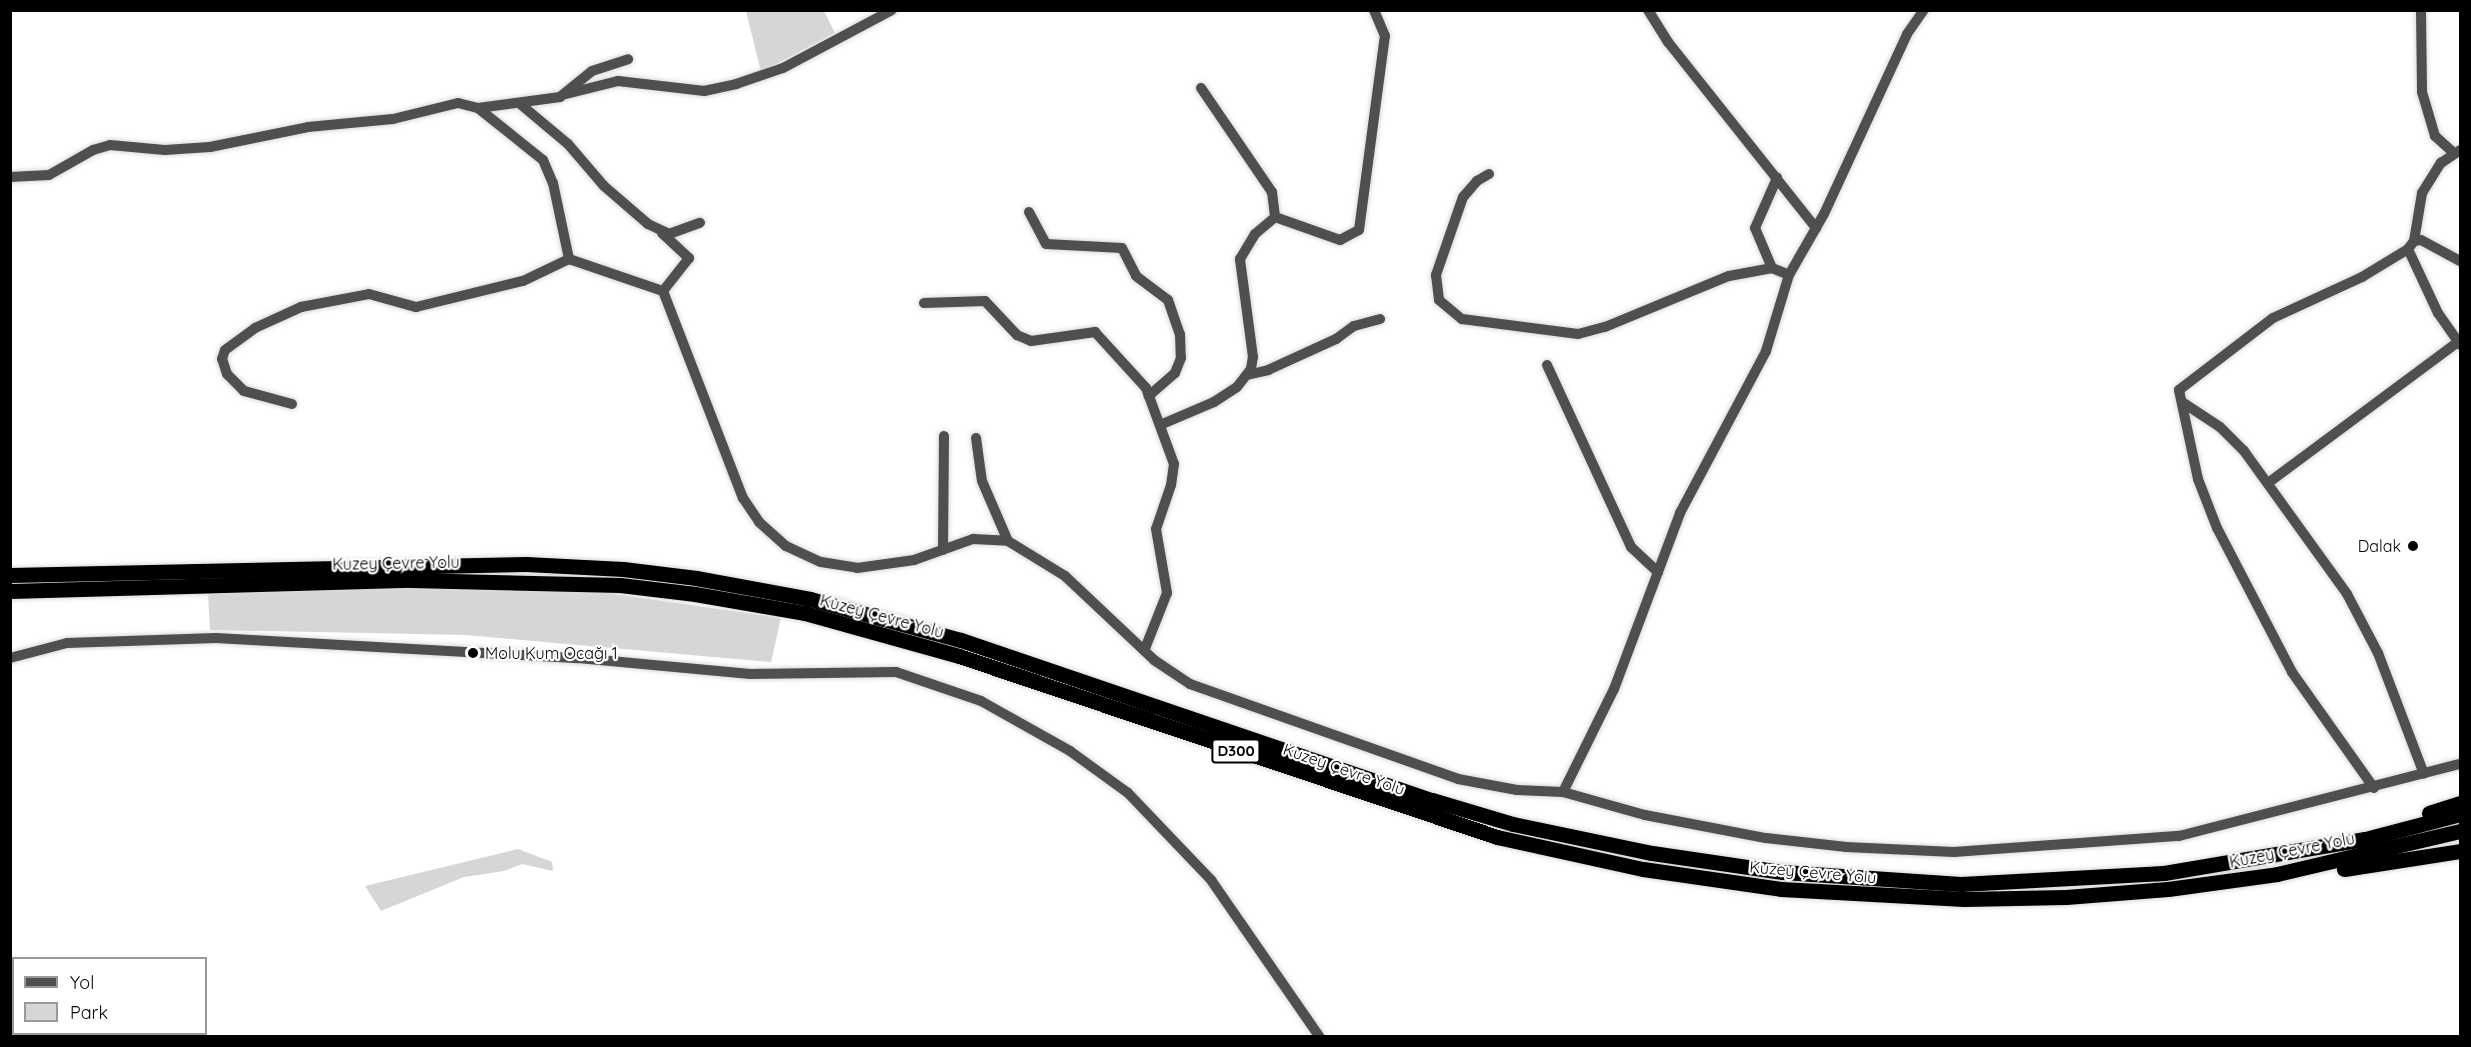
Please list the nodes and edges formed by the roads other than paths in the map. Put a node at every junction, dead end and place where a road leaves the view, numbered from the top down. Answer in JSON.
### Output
{"nodes":[{"id":1,"x":892,"y":10,"type":"edge"},
{"id":2,"x":1374,"y":10,"type":"edge"},
{"id":3,"x":1648,"y":10,"type":"edge"},
{"id":4,"x":1924,"y":10,"type":"edge"},
{"id":5,"x":2421,"y":10,"type":"edge"},
{"id":6,"x":628,"y":59,"type":"dead end"},
{"id":7,"x":1201,"y":88,"type":"dead end"},
{"id":8,"x":566,"y":94,"type":"junction"},
{"id":9,"x":519,"y":103,"type":"junction"},
{"id":10,"x":478,"y":108,"type":"junction"},
{"id":11,"x":2457,"y":152,"type":"edge"},
{"id":12,"x":1489,"y":174,"type":"dead end"},
{"id":13,"x":10,"y":177,"type":"edge"},
{"id":14,"x":1778,"y":178,"type":"junction"},
{"id":15,"x":1029,"y":212,"type":"dead end"},
{"id":16,"x":1275,"y":217,"type":"junction"},
{"id":17,"x":700,"y":223,"type":"dead end"},
{"id":18,"x":1816,"y":228,"type":"junction"},
{"id":19,"x":662,"y":233,"type":"junction"},
{"id":20,"x":2411,"y":245,"type":"junction"},
{"id":21,"x":569,"y":259,"type":"junction"},
{"id":22,"x":2460,"y":261,"type":"edge"},
{"id":23,"x":1772,"y":268,"type":"junction"},
{"id":24,"x":1789,"y":275,"type":"junction"},
{"id":25,"x":663,"y":291,"type":"junction"},
{"id":26,"x":924,"y":303,"type":"dead end"},
{"id":27,"x":1380,"y":319,"type":"dead end"},
{"id":28,"x":2459,"y":344,"type":"edge"},
{"id":29,"x":1547,"y":365,"type":"dead end"},
{"id":30,"x":1247,"y":375,"type":"junction"},
{"id":31,"x":1149,"y":396,"type":"junction"},
{"id":32,"x":2182,"y":402,"type":"junction"},
{"id":33,"x":292,"y":404,"type":"dead end"},
{"id":34,"x":1160,"y":425,"type":"junction"},
{"id":35,"x":944,"y":436,"type":"dead end"},
{"id":36,"x":976,"y":438,"type":"dead end"},
{"id":37,"x":2268,"y":483,"type":"junction"},
{"id":38,"x":1008,"y":541,"type":"junction"},
{"id":39,"x":943,"y":550,"type":"junction"},
{"id":40,"x":1658,"y":572,"type":"junction"},
{"id":41,"x":10,"y":575,"type":"edge"},
{"id":42,"x":10,"y":591,"type":"edge"},
{"id":43,"x":1144,"y":651,"type":"junction"},
{"id":44,"x":10,"y":658,"type":"edge"},
{"id":45,"x":2460,"y":764,"type":"edge"},
{"id":46,"x":2424,"y":774,"type":"junction"},
{"id":47,"x":2374,"y":788,"type":"junction"},
{"id":48,"x":1563,"y":792,"type":"junction"},
{"id":49,"x":2460,"y":803,"type":"edge"},
{"id":50,"x":2460,"y":814,"type":"edge"},
{"id":51,"x":2460,"y":831,"type":"edge"},
{"id":52,"x":2460,"y":851,"type":"edge"},
{"id":53,"x":2279,"y":855,"type":"junction"},
{"id":54,"x":2168,"y":889,"type":"junction"},
{"id":55,"x":1319,"y":1036,"type":"edge"}],
"edges":[{"from":1,"to":8,"type":"street"},
{"from":2,"to":16,"type":"street"},
{"from":3,"to":14,"type":"street"},
{"from":4,"to":18,"type":"street"},
{"from":5,"to":11,"type":"street"},
{"from":6,"to":8,"type":"street"},
{"from":7,"to":16,"type":"street"},
{"from":8,"to":9,"type":"street"},
{"from":9,"to":10,"type":"street"},
{"from":9,"to":19,"type":"street"},
{"from":10,"to":13,"type":"street"},
{"from":10,"to":21,"type":"street"},
{"from":11,"to":20,"type":"street"},
{"from":12,"to":23,"type":"street"},
{"from":14,"to":18,"type":"street"},
{"from":14,"to":23,"type":"street"},
{"from":15,"to":31,"type":"street"},
{"from":16,"to":30,"type":"street"},
{"from":17,"to":19,"type":"street"},
{"from":18,"to":24,"type":"street"},
{"from":19,"to":25,"type":"street"},
{"from":20,"to":22,"type":"street"},
{"from":20,"to":28,"type":"street"},
{"from":20,"to":32,"type":"street"},
{"from":21,"to":25,"type":"street"},
{"from":21,"to":33,"type":"street"},
{"from":23,"to":24,"type":"street"},
{"from":24,"to":40,"type":"street"},
{"from":25,"to":39,"type":"street"},
{"from":26,"to":31,"type":"street"},
{"from":27,"to":30,"type":"street"},
{"from":28,"to":37,"type":"street"},
{"from":29,"to":40,"type":"street"},
{"from":30,"to":34,"type":"street"},
{"from":31,"to":34,"type":"street"},
{"from":32,"to":37,"type":"street"},
{"from":32,"to":47,"type":"street"},
{"from":34,"to":43,"type":"street"},
{"from":35,"to":39,"type":"street"},
{"from":36,"to":38,"type":"street"},
{"from":37,"to":46,"type":"street"},
{"from":38,"to":39,"type":"street"},
{"from":38,"to":43,"type":"street"},
{"from":40,"to":48,"type":"street"},
{"from":41,"to":53,"type":"highway","name":"Kuzey Çevre Yolu","number":"D300"},
{"from":42,"to":54,"type":"highway","name":"Kuzey Çevre Yolu","number":"D300"},
{"from":43,"to":48,"type":"street"},
{"from":44,"to":55,"type":"street"},
{"from":45,"to":46,"type":"street"},
{"from":46,"to":47,"type":"street"},
{"from":47,"to":48,"type":"street"},
{"from":49,"to":53,"type":"highway"},
{"from":50,"to":53,"type":"highway","name":"Kuzey Çevre Yolu","number":"D300"},
{"from":51,"to":54,"type":"highway","name":"Kuzey Çevre Yolu","number":"D300"},
{"from":52,"to":54,"type":"highway"}]}
